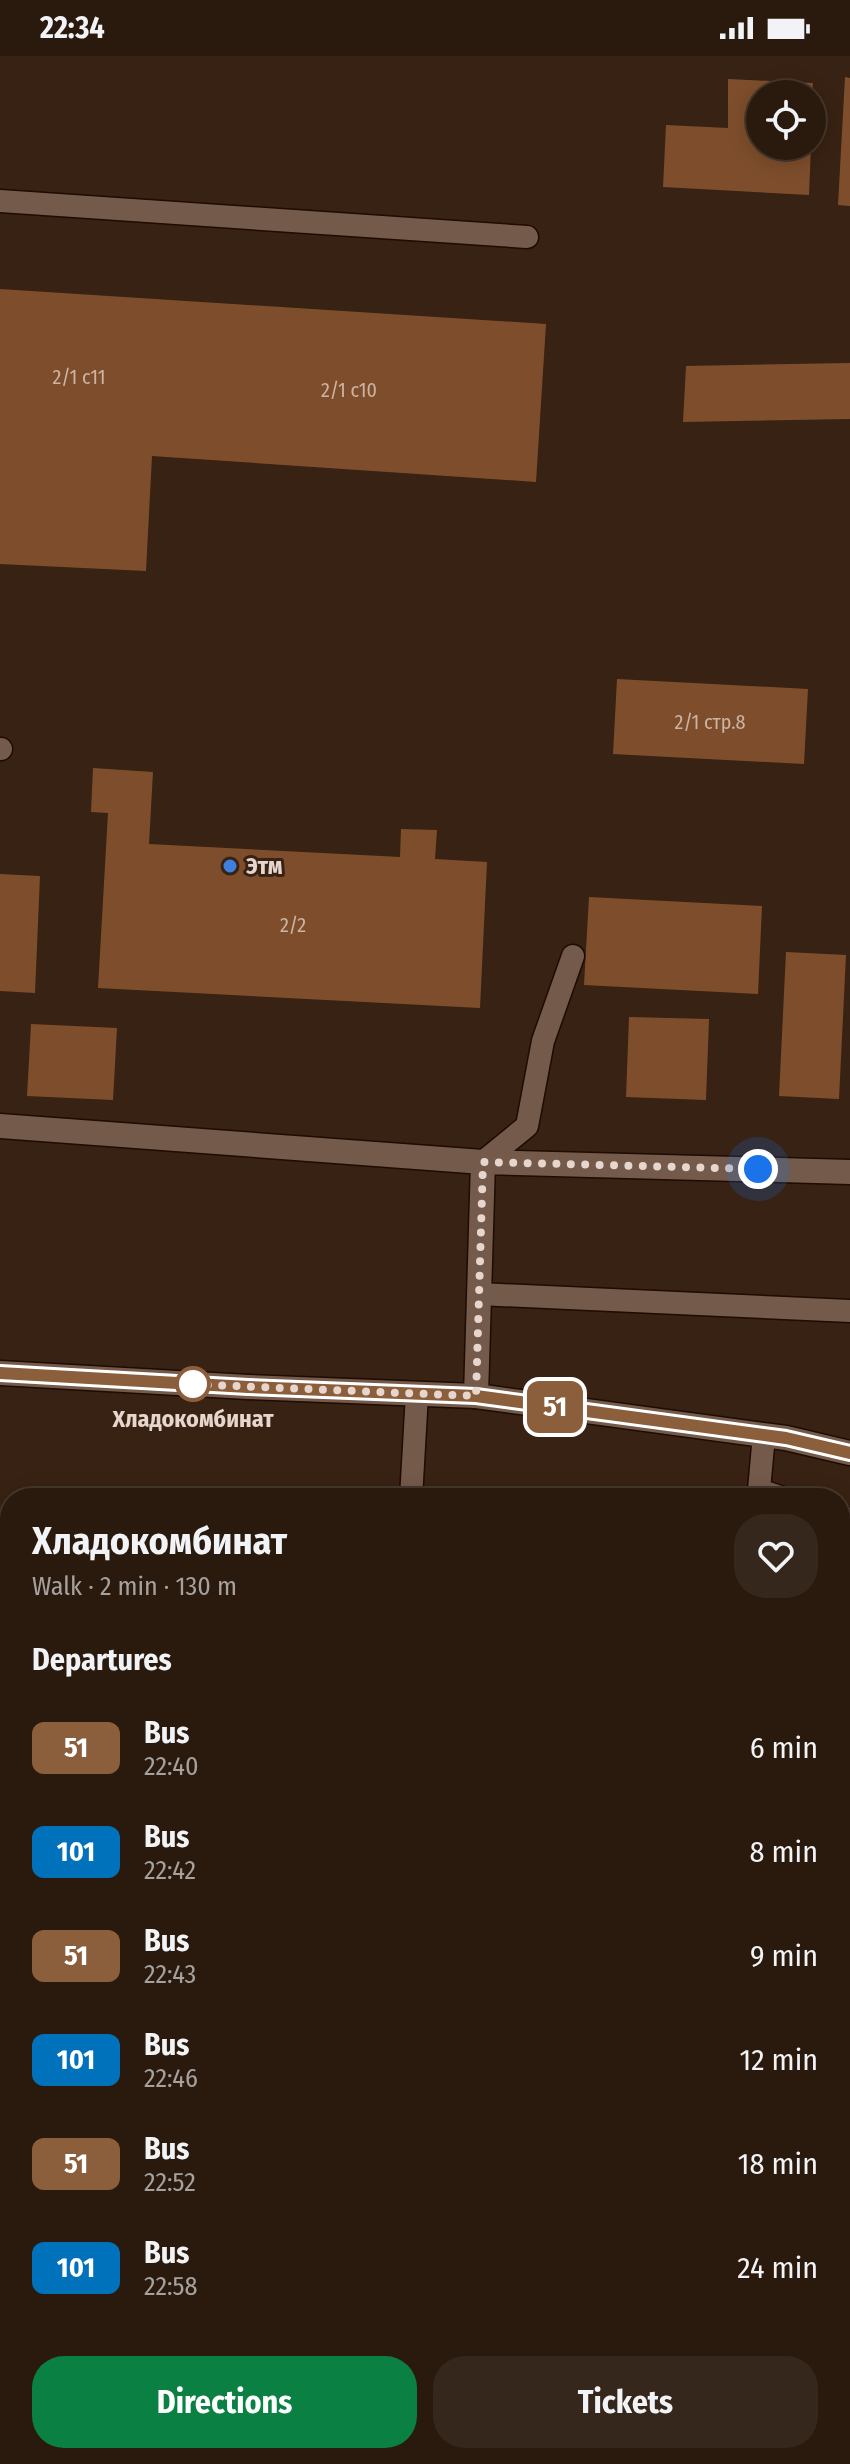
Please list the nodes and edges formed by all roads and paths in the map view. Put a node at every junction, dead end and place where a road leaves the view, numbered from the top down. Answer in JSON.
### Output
{"nodes":[{"id":1,"x":0,"y":201,"type":"edge"},
{"id":2,"x":527,"y":237,"type":"dead end"},
{"id":3,"x":573,"y":956,"type":"dead end"},
{"id":4,"x":0,"y":1126,"type":"edge"},
{"id":5,"x":483,"y":1162,"type":"junction"},
{"id":6,"x":850,"y":1172,"type":"edge"},
{"id":7,"x":479,"y":1294,"type":"junction"},
{"id":8,"x":850,"y":1311,"type":"edge"},
{"id":9,"x":0,"y":1373,"type":"edge"},
{"id":10,"x":417,"y":1394,"type":"junction"},
{"id":11,"x":476,"y":1396,"type":"junction"},
{"id":12,"x":764,"y":1435,"type":"junction"},
{"id":13,"x":850,"y":1453,"type":"edge"},
{"id":14,"x":412,"y":1488,"type":"edge"},
{"id":15,"x":759,"y":1488,"type":"edge"}],
"edges":[{"from":1,"to":2,"type":"lane"},
{"from":3,"to":5,"type":"lane"},
{"from":4,"to":5,"type":"street"},
{"from":5,"to":6,"type":"street"},
{"from":5,"to":7,"type":"street"},
{"from":7,"to":8,"type":"lane"},
{"from":7,"to":11,"type":"street"},
{"from":9,"to":10,"type":"street"},
{"from":10,"to":11,"type":"street"},
{"from":10,"to":14,"type":"lane"},
{"from":11,"to":12,"type":"street"},
{"from":12,"to":13,"type":"street"},
{"from":12,"to":15,"type":"lane"}]}
